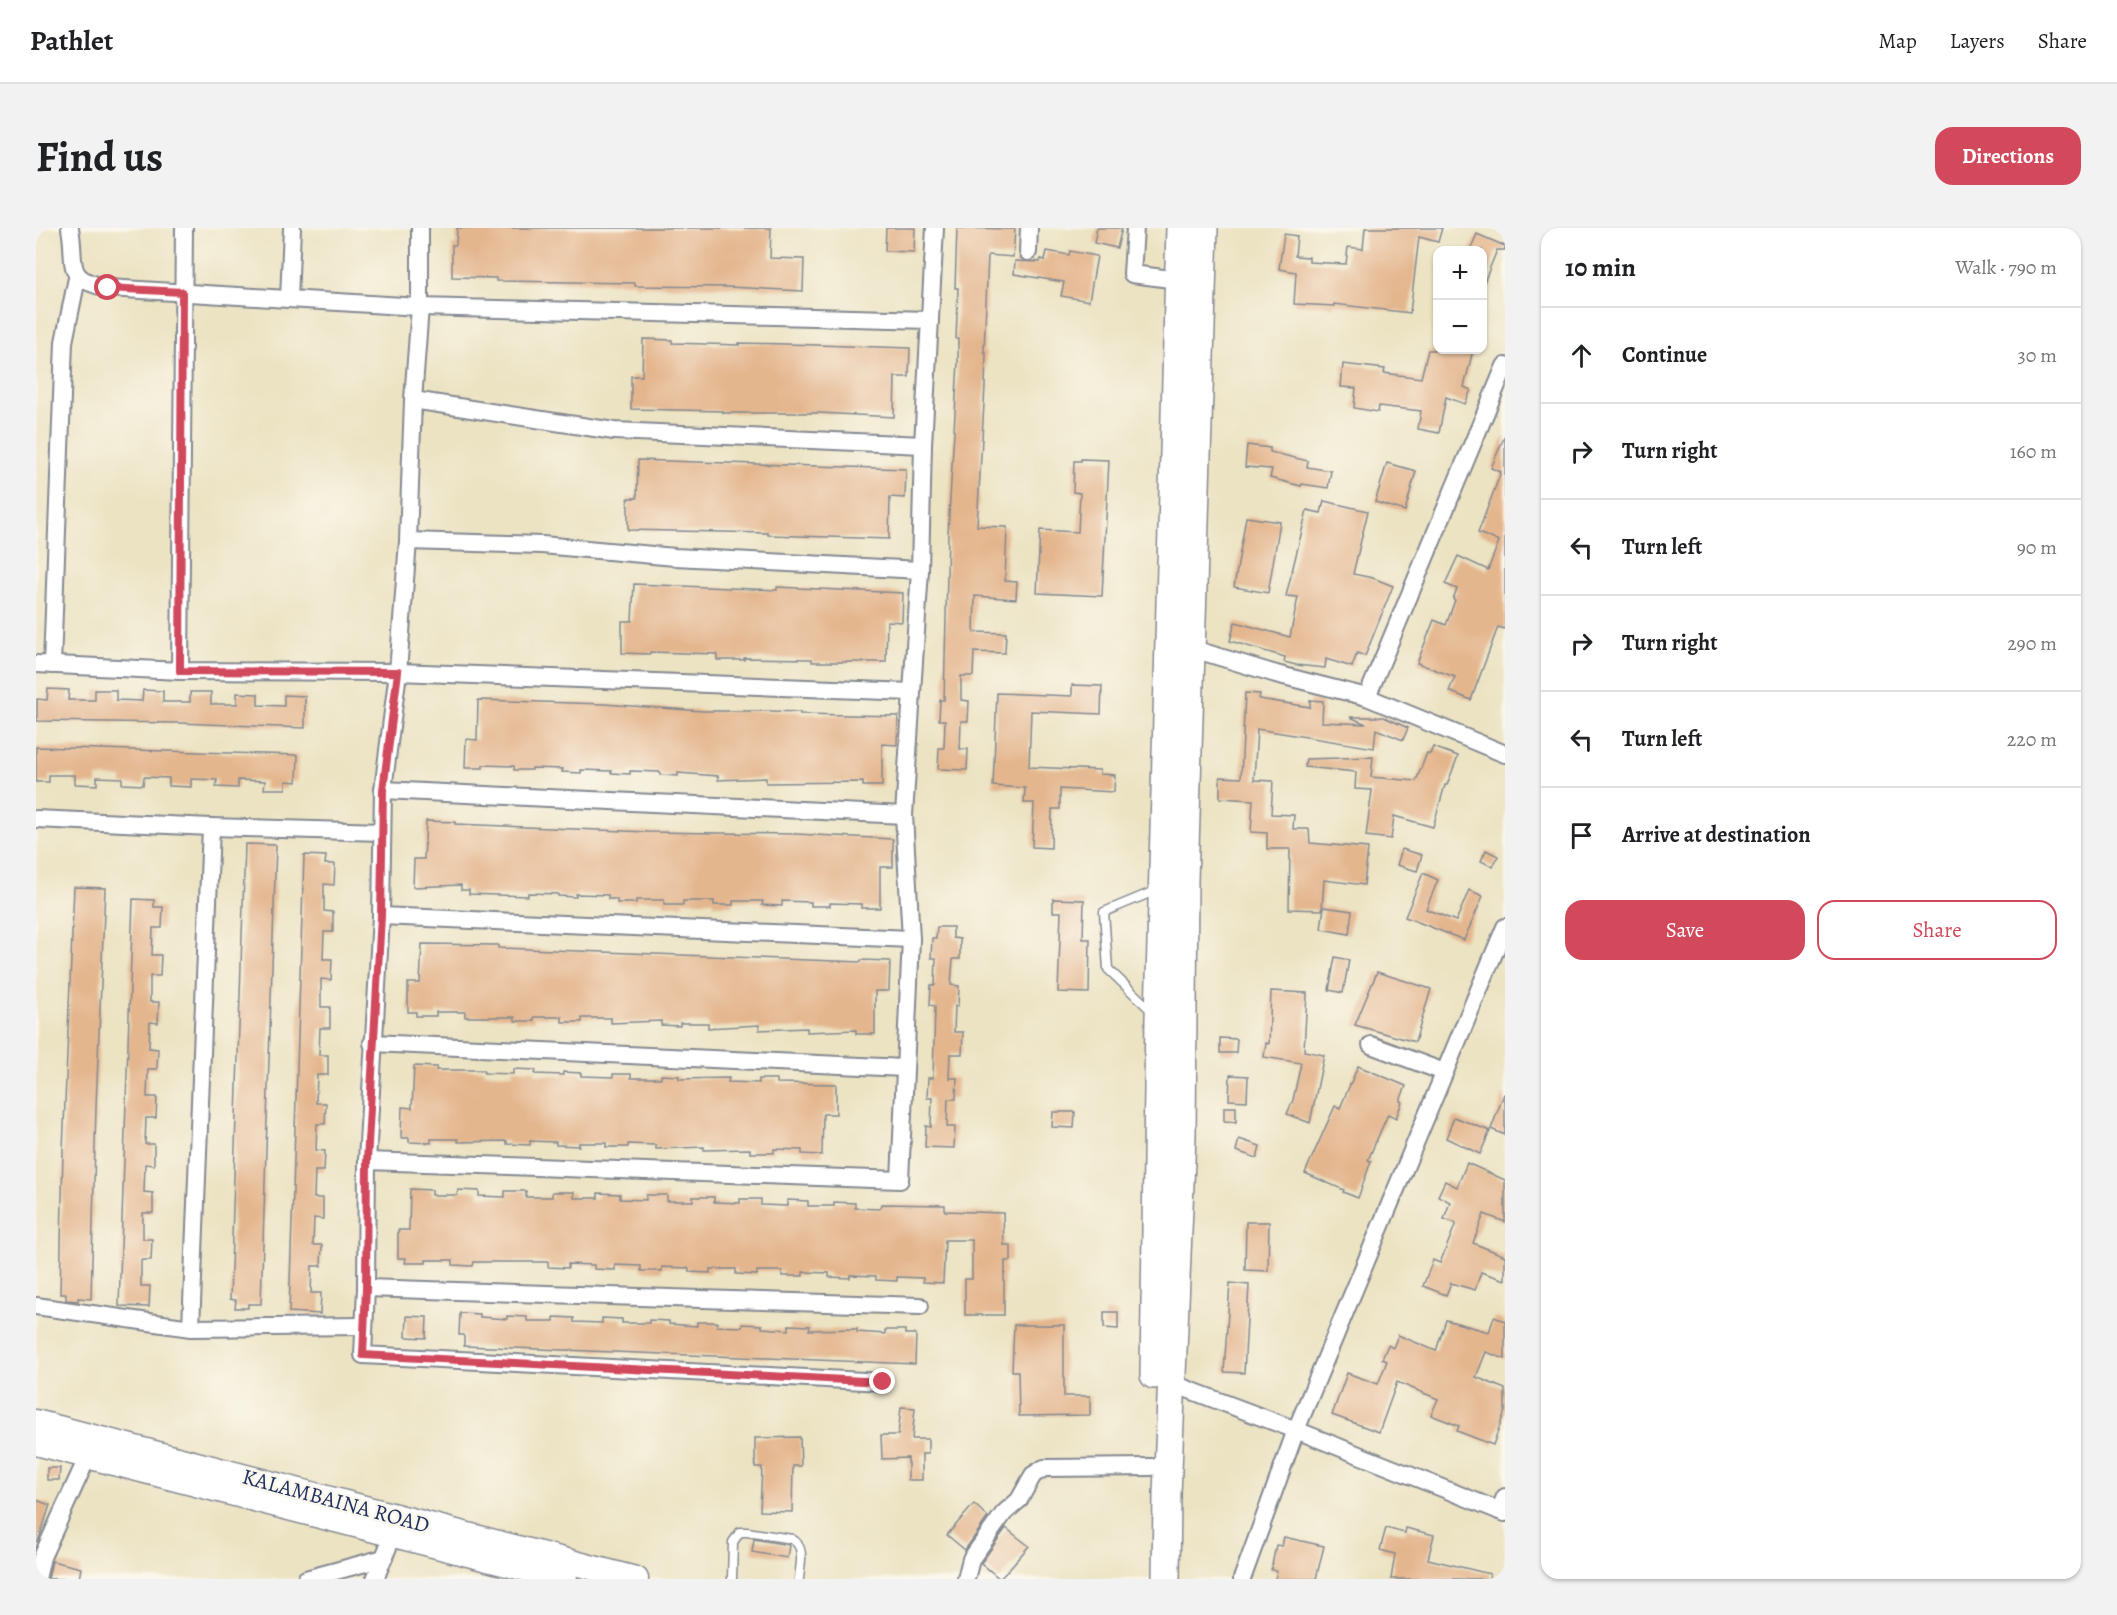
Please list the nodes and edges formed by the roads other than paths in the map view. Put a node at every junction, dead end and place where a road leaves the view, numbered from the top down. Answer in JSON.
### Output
{"nodes":[{"id":1,"x":70,"y":228,"type":"edge"},
{"id":2,"x":184,"y":228,"type":"edge"},
{"id":3,"x":292,"y":228,"type":"edge"},
{"id":4,"x":420,"y":228,"type":"edge"},
{"id":5,"x":935,"y":228,"type":"edge"},
{"id":6,"x":1029,"y":228,"type":"edge"},
{"id":7,"x":1135,"y":228,"type":"edge"},
{"id":8,"x":1180,"y":228,"type":"edge"},
{"id":9,"x":1204,"y":228,"type":"edge"},
{"id":10,"x":1028,"y":252,"type":"dead end"},
{"id":11,"x":77,"y":278,"type":"junction"},
{"id":12,"x":1178,"y":280,"type":"junction"},
{"id":13,"x":182,"y":292,"type":"junction"},
{"id":14,"x":289,"y":299,"type":"junction"},
{"id":15,"x":420,"y":307,"type":"junction"},
{"id":16,"x":930,"y":320,"type":"junction"},
{"id":17,"x":1505,"y":366,"type":"edge"},
{"id":18,"x":413,"y":400,"type":"junction"},
{"id":19,"x":923,"y":445,"type":"junction"},
{"id":20,"x":408,"y":541,"type":"junction"},
{"id":21,"x":920,"y":570,"type":"junction"},
{"id":22,"x":1190,"y":648,"type":"junction"},
{"id":23,"x":44,"y":664,"type":"edge"},
{"id":24,"x":180,"y":671,"type":"junction"},
{"id":25,"x":398,"y":672,"type":"junction"},
{"id":26,"x":912,"y":692,"type":"junction"},
{"id":27,"x":1367,"y":697,"type":"junction"},
{"id":28,"x":1505,"y":754,"type":"edge"},
{"id":29,"x":383,"y":790,"type":"junction"},
{"id":30,"x":904,"y":815,"type":"junction"},
{"id":31,"x":36,"y":819,"type":"edge"},
{"id":32,"x":211,"y":827,"type":"junction"},
{"id":33,"x":382,"y":832,"type":"junction"},
{"id":34,"x":1163,"y":888,"type":"junction"},
{"id":35,"x":381,"y":916,"type":"junction"},
{"id":36,"x":1505,"y":927,"type":"edge"},
{"id":37,"x":911,"y":939,"type":"junction"},
{"id":38,"x":1159,"y":1017,"type":"junction"},
{"id":39,"x":372,"y":1043,"type":"junction"},
{"id":40,"x":1371,"y":1045,"type":"dead end"},
{"id":41,"x":904,"y":1068,"type":"junction"},
{"id":42,"x":1444,"y":1072,"type":"junction"},
{"id":43,"x":367,"y":1161,"type":"junction"},
{"id":44,"x":366,"y":1288,"type":"junction"},
{"id":45,"x":36,"y":1306,"type":"edge"},
{"id":46,"x":920,"y":1306,"type":"dead end"},
{"id":47,"x":363,"y":1326,"type":"junction"},
{"id":48,"x":191,"y":1328,"type":"junction"},
{"id":49,"x":883,"y":1382,"type":"dead end"},
{"id":50,"x":1172,"y":1383,"type":"junction"},
{"id":51,"x":36,"y":1422,"type":"edge"},
{"id":52,"x":1296,"y":1430,"type":"junction"},
{"id":53,"x":36,"y":1443,"type":"edge"},
{"id":54,"x":88,"y":1456,"type":"junction"},
{"id":55,"x":1152,"y":1467,"type":"junction"},
{"id":56,"x":1503,"y":1507,"type":"edge"},
{"id":57,"x":393,"y":1535,"type":"junction"},
{"id":58,"x":384,"y":1558,"type":"junction"},
{"id":59,"x":504,"y":1572,"type":"edge"},
{"id":60,"x":37,"y":1579,"type":"edge"},
{"id":61,"x":306,"y":1579,"type":"edge"},
{"id":62,"x":375,"y":1579,"type":"edge"},
{"id":63,"x":566,"y":1579,"type":"edge"},
{"id":64,"x":636,"y":1579,"type":"edge"},
{"id":65,"x":732,"y":1579,"type":"edge"},
{"id":66,"x":799,"y":1579,"type":"edge"},
{"id":67,"x":966,"y":1579,"type":"edge"},
{"id":68,"x":1149,"y":1579,"type":"edge"},
{"id":69,"x":1166,"y":1579,"type":"edge"},
{"id":70,"x":1242,"y":1579,"type":"edge"}],
"edges":[{"from":1,"to":11,"type":"street"},
{"from":2,"to":13,"type":"street"},
{"from":3,"to":14,"type":"street"},
{"from":4,"to":15,"type":"street"},
{"from":5,"to":16,"type":"street"},
{"from":6,"to":10,"type":"street"},
{"from":7,"to":12,"type":"street"},
{"from":8,"to":12,"type":"main road"},
{"from":9,"to":22,"type":"main road"},
{"from":11,"to":13,"type":"street"},
{"from":11,"to":23,"type":"street"},
{"from":12,"to":34,"type":"main road"},
{"from":13,"to":14,"type":"street"},
{"from":13,"to":24,"type":"street"},
{"from":14,"to":15,"type":"street"},
{"from":15,"to":16,"type":"street"},
{"from":15,"to":18,"type":"street"},
{"from":16,"to":19,"type":"street"},
{"from":17,"to":27,"type":"street"},
{"from":18,"to":19,"type":"street"},
{"from":18,"to":20,"type":"street"},
{"from":19,"to":21,"type":"street"},
{"from":20,"to":21,"type":"street"},
{"from":20,"to":25,"type":"street"},
{"from":21,"to":26,"type":"street"},
{"from":22,"to":27,"type":"street"},
{"from":22,"to":50,"type":"main road"},
{"from":23,"to":24,"type":"street"},
{"from":24,"to":25,"type":"street"},
{"from":25,"to":26,"type":"street"},
{"from":25,"to":29,"type":"street"},
{"from":26,"to":30,"type":"street"},
{"from":27,"to":28,"type":"street"},
{"from":29,"to":30,"type":"street"},
{"from":29,"to":33,"type":"street"},
{"from":30,"to":37,"type":"street"},
{"from":31,"to":32,"type":"street"},
{"from":32,"to":33,"type":"street"},
{"from":32,"to":48,"type":"street"},
{"from":33,"to":35,"type":"street"},
{"from":34,"to":38,"type":"main road"},
{"from":34,"to":38,"type":"lane"},
{"from":35,"to":37,"type":"street"},
{"from":35,"to":39,"type":"street"},
{"from":36,"to":42,"type":"street"},
{"from":37,"to":41,"type":"street"},
{"from":38,"to":55,"type":"main road"},
{"from":39,"to":41,"type":"street"},
{"from":39,"to":43,"type":"street"},
{"from":40,"to":42,"type":"street"},
{"from":41,"to":43,"type":"street"},
{"from":42,"to":52,"type":"street"},
{"from":43,"to":44,"type":"street"},
{"from":44,"to":46,"type":"street"},
{"from":44,"to":47,"type":"street"},
{"from":45,"to":48,"type":"street"},
{"from":47,"to":48,"type":"street"},
{"from":47,"to":49,"type":"street"},
{"from":50,"to":52,"type":"street"},
{"from":50,"to":69,"type":"main road"},
{"from":51,"to":64,"type":"main road","name":"KALAMBAINA ROAD"},
{"from":52,"to":56,"type":"street"},
{"from":52,"to":70,"type":"street"},
{"from":53,"to":54,"type":"main road","name":"KALAMBAINA ROAD"},
{"from":54,"to":57,"type":"main road","name":"KALAMBAINA ROAD"},
{"from":54,"to":60,"type":"street"},
{"from":55,"to":67,"type":"street"},
{"from":55,"to":68,"type":"main road"},
{"from":57,"to":58,"type":"street"},
{"from":57,"to":59,"type":"main road","name":"KALAMBAINA ROAD"},
{"from":58,"to":61,"type":"street"},
{"from":58,"to":62,"type":"street"},
{"from":59,"to":63,"type":"main road","name":"KALAMBAINA ROAD"},
{"from":65,"to":66,"type":"lane"}]}
